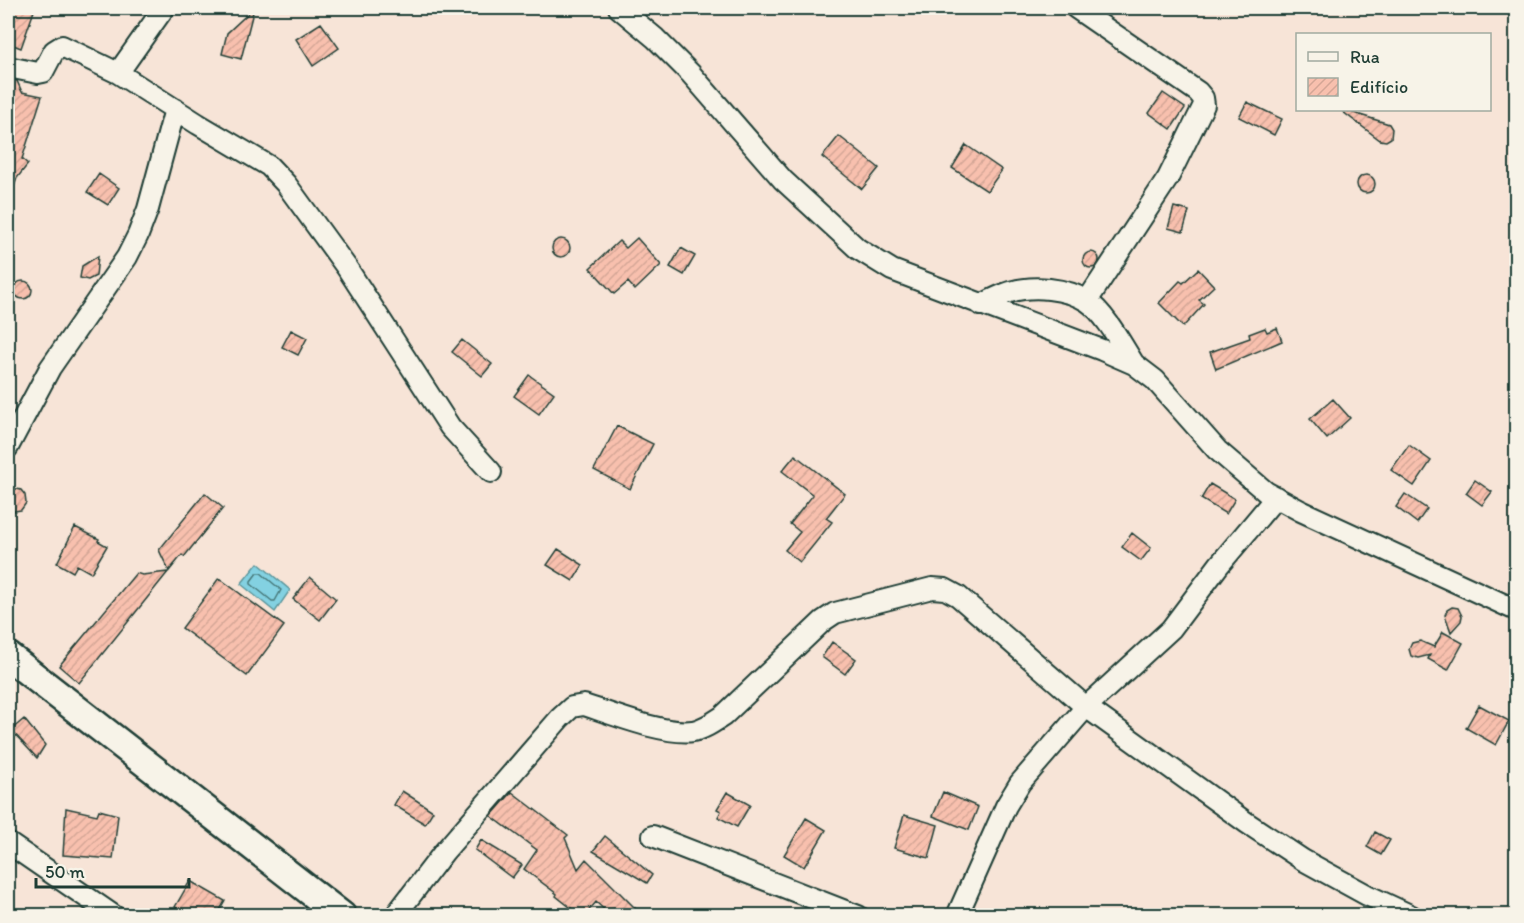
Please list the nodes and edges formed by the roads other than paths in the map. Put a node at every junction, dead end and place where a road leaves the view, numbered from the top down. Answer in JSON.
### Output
{"nodes":[{"id":1,"x":164,"y":8,"type":"edge"},
{"id":2,"x":619,"y":8,"type":"edge"},
{"id":3,"x":1076,"y":8,"type":"edge"},
{"id":4,"x":8,"y":67,"type":"edge"},
{"id":5,"x":118,"y":73,"type":"junction"},
{"id":6,"x":175,"y":110,"type":"junction"},
{"id":7,"x":1087,"y":301,"type":"junction"},
{"id":8,"x":981,"y":305,"type":"junction"},
{"id":9,"x":1134,"y":364,"type":"junction"},
{"id":10,"x":8,"y":447,"type":"edge"},
{"id":11,"x":491,"y":472,"type":"dead end"},
{"id":12,"x":1276,"y":497,"type":"junction"},
{"id":13,"x":1516,"y":610,"type":"edge"},
{"id":14,"x":8,"y":656,"type":"edge"},
{"id":15,"x":1086,"y":707,"type":"junction"},
{"id":16,"x":653,"y":836,"type":"dead end"},
{"id":17,"x":8,"y":843,"type":"edge"},
{"id":18,"x":114,"y":915,"type":"edge"},
{"id":19,"x":342,"y":915,"type":"edge"},
{"id":20,"x":395,"y":915,"type":"edge"},
{"id":21,"x":858,"y":915,"type":"edge"},
{"id":22,"x":957,"y":915,"type":"edge"},
{"id":23,"x":1412,"y":915,"type":"edge"}],
"edges":[{"from":1,"to":5,"type":"street"},
{"from":2,"to":8,"type":"street"},
{"from":3,"to":7,"type":"street"},
{"from":4,"to":5,"type":"street"},
{"from":5,"to":6,"type":"street"},
{"from":6,"to":10,"type":"street"},
{"from":6,"to":11,"type":"street"},
{"from":7,"to":8,"type":"street"},
{"from":7,"to":9,"type":"street"},
{"from":8,"to":9,"type":"street"},
{"from":9,"to":12,"type":"street"},
{"from":12,"to":13,"type":"street"},
{"from":12,"to":15,"type":"street"},
{"from":14,"to":19,"type":"main road"},
{"from":15,"to":20,"type":"street"},
{"from":15,"to":22,"type":"street"},
{"from":15,"to":23,"type":"street"},
{"from":16,"to":21,"type":"street"},
{"from":17,"to":18,"type":"street"}]}
